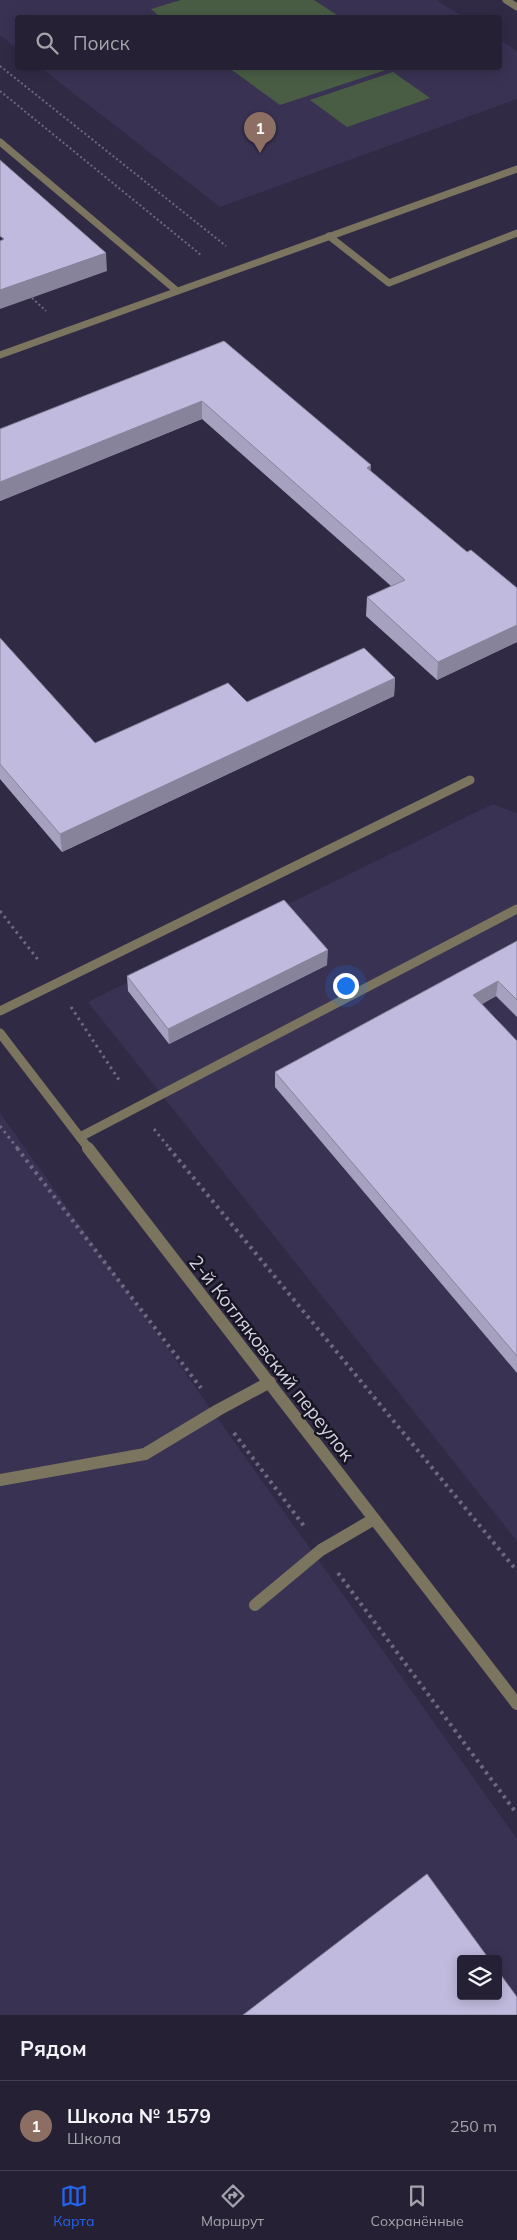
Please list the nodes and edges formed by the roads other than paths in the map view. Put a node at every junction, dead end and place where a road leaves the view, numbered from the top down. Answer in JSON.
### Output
{"nodes":[{"id":1,"x":506,"y":0,"type":"edge"},
{"id":2,"x":517,"y":7,"type":"edge"},
{"id":3,"x":0,"y":142,"type":"edge"},
{"id":4,"x":517,"y":169,"type":"edge"},
{"id":5,"x":517,"y":233,"type":"edge"},
{"id":6,"x":329,"y":236,"type":"junction"},
{"id":7,"x":177,"y":291,"type":"junction"},
{"id":8,"x":0,"y":355,"type":"edge"},
{"id":9,"x":470,"y":780,"type":"dead end"},
{"id":10,"x":517,"y":909,"type":"edge"},
{"id":11,"x":0,"y":1011,"type":"edge"},
{"id":12,"x":0,"y":1033,"type":"edge"},
{"id":13,"x":80,"y":1137,"type":"junction"},
{"id":14,"x":270,"y":1382,"type":"junction"},
{"id":15,"x":0,"y":1480,"type":"edge"},
{"id":16,"x":374,"y":1519,"type":"junction"},
{"id":17,"x":255,"y":1604,"type":"dead end"},
{"id":18,"x":517,"y":1704,"type":"edge"}],
"edges":[{"from":1,"to":2,"type":"street"},
{"from":3,"to":7,"type":"street"},
{"from":4,"to":6,"type":"street"},
{"from":5,"to":6,"type":"street"},
{"from":6,"to":7,"type":"street"},
{"from":7,"to":8,"type":"street"},
{"from":9,"to":11,"type":"street"},
{"from":10,"to":13,"type":"street"},
{"from":12,"to":13,"type":"street","name":"2-й Котляковский переулок"},
{"from":13,"to":14,"type":"street","name":"2-й Котляковский переулок"},
{"from":14,"to":15,"type":"street"},
{"from":14,"to":16,"type":"street","name":"2-й Котляковский переулок"},
{"from":16,"to":17,"type":"street"},
{"from":16,"to":18,"type":"street","name":"2-й Котляковский переулок"}]}
